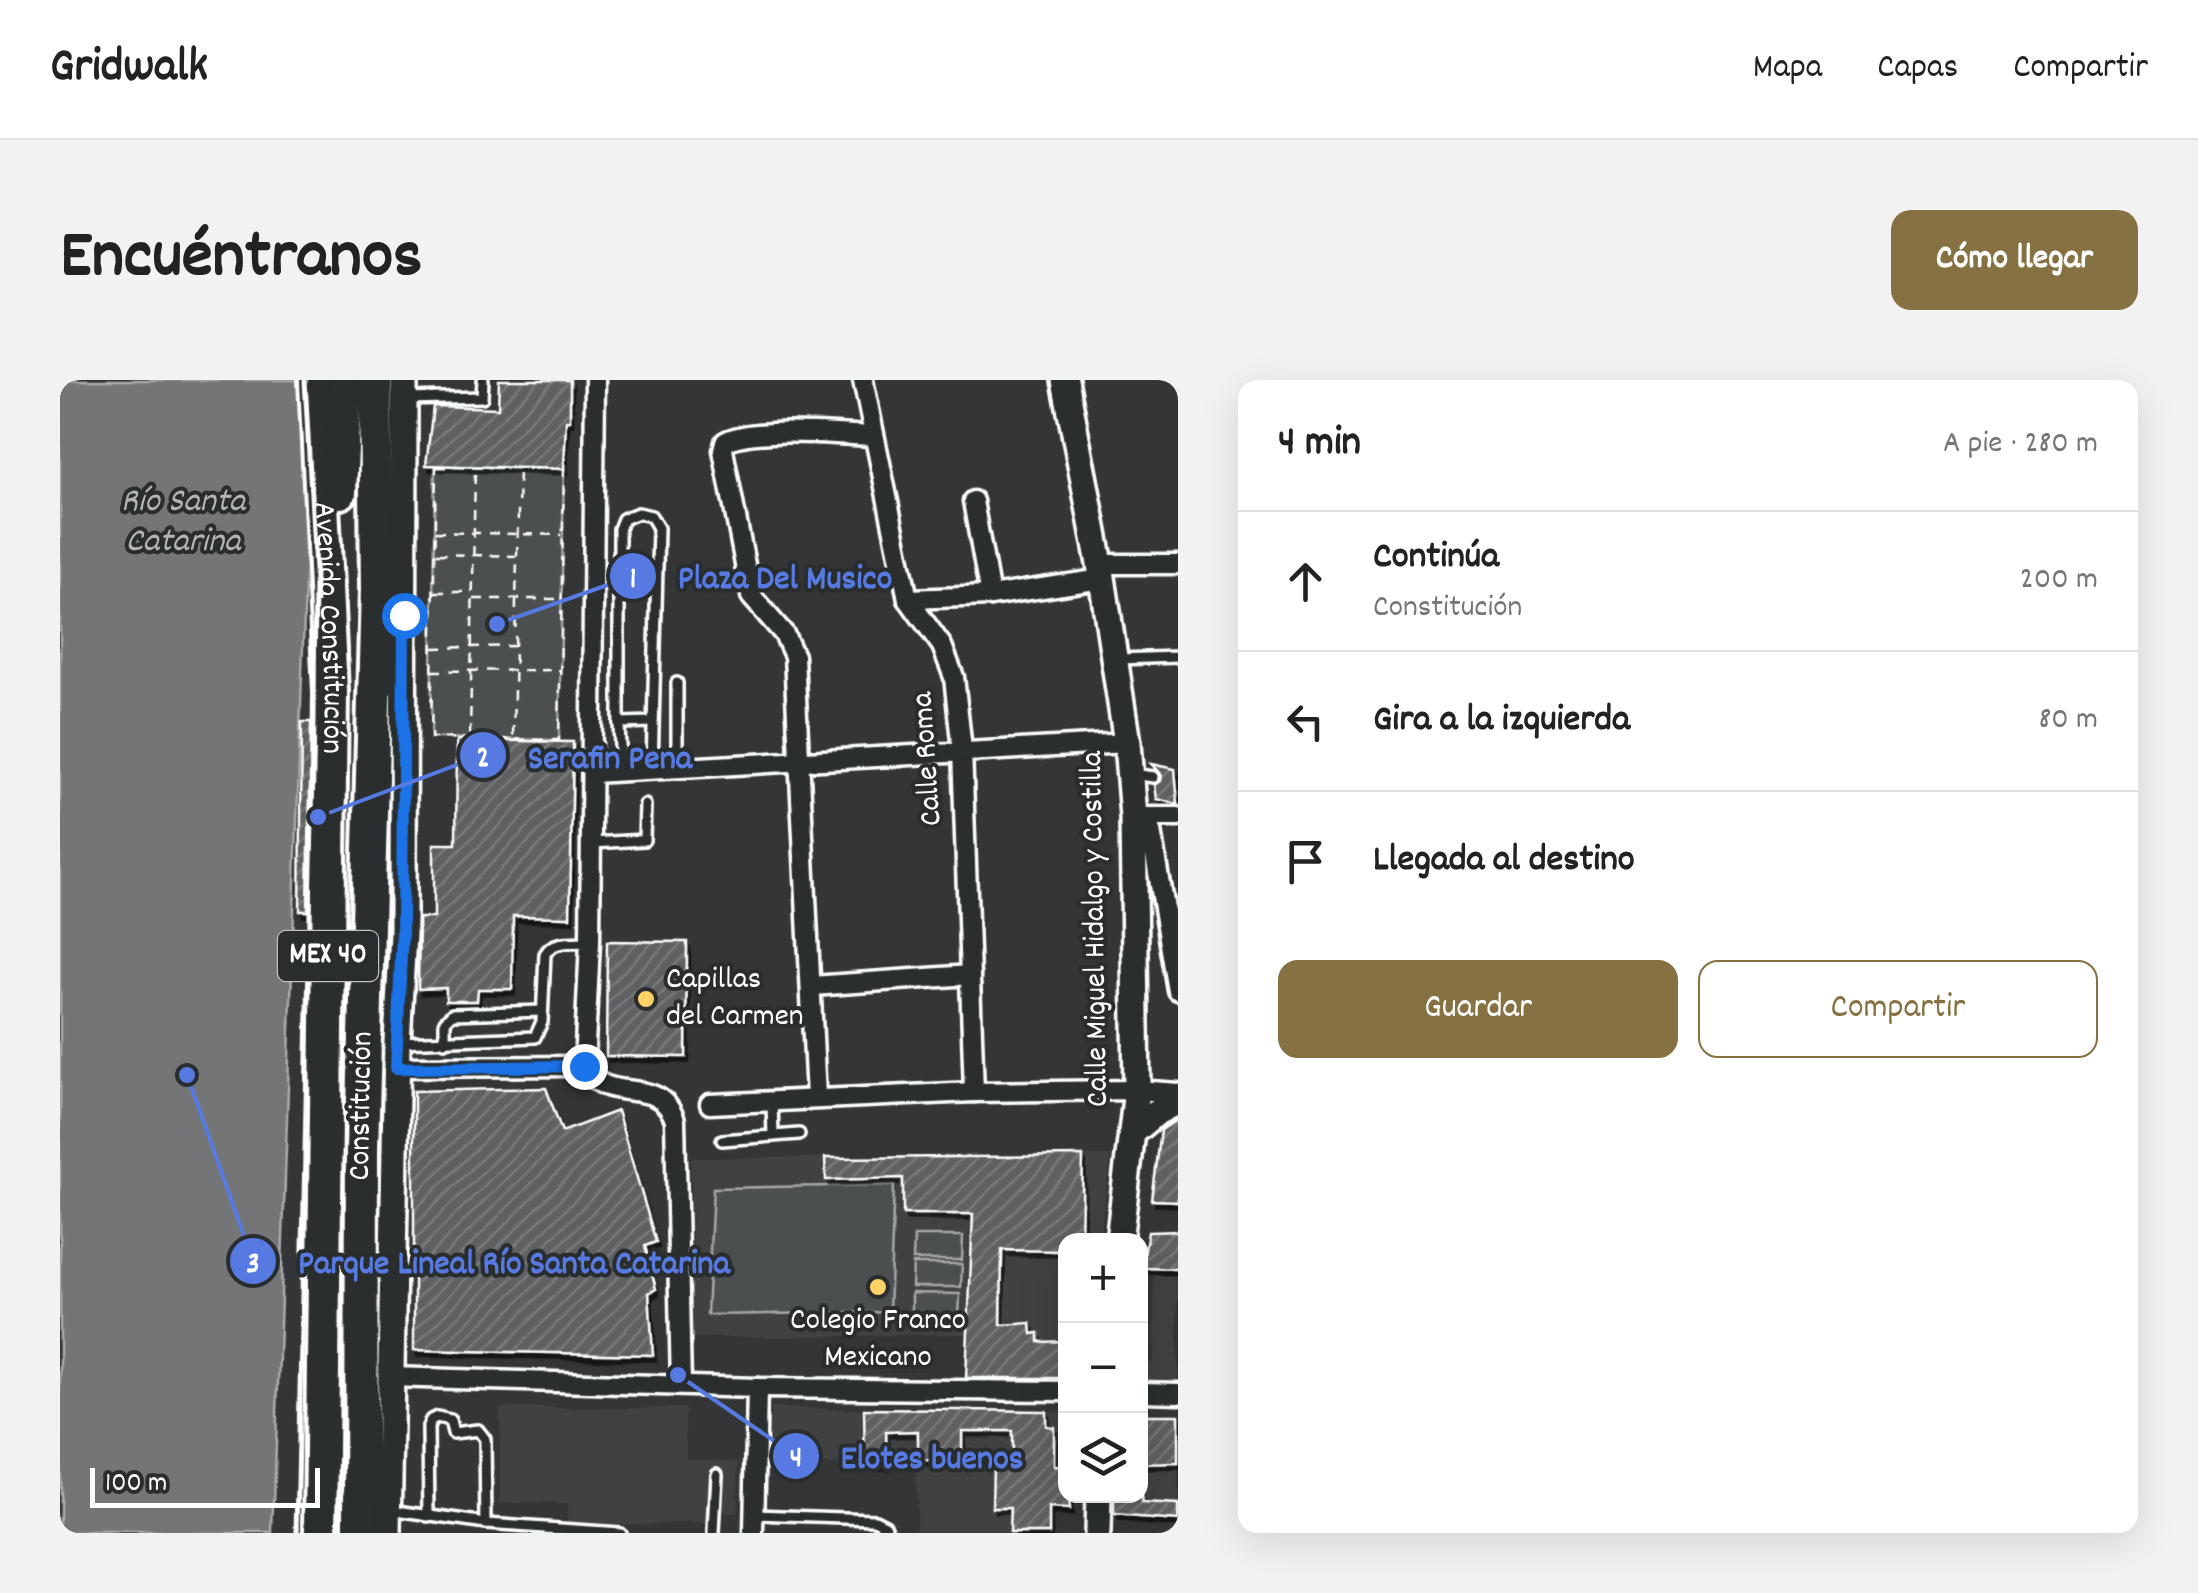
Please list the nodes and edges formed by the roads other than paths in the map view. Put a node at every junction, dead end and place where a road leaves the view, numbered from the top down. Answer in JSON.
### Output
{"nodes":[{"id":1,"x":316,"y":380,"type":"edge"},
{"id":2,"x":345,"y":380,"type":"edge"},
{"id":3,"x":483,"y":380,"type":"edge"},
{"id":4,"x":595,"y":380,"type":"edge"},
{"id":5,"x":863,"y":380,"type":"edge"},
{"id":6,"x":1065,"y":380,"type":"edge"},
{"id":7,"x":385,"y":389,"type":"edge"},
{"id":8,"x":874,"y":436,"type":"junction"},
{"id":9,"x":973,"y":501,"type":"dead end"},
{"id":10,"x":1178,"y":564,"type":"edge"},
{"id":11,"x":1101,"y":572,"type":"junction"},
{"id":12,"x":990,"y":596,"type":"junction"},
{"id":13,"x":908,"y":599,"type":"junction"},
{"id":14,"x":404,"y":615,"type":"junction"},
{"id":15,"x":1178,"y":657,"type":"edge"},
{"id":16,"x":1114,"y":659,"type":"junction"},
{"id":17,"x":678,"y":683,"type":"dead end"},
{"id":18,"x":331,"y":692,"type":"junction"},
{"id":19,"x":652,"y":722,"type":"junction"},
{"id":20,"x":620,"y":723,"type":"junction"},
{"id":21,"x":1127,"y":743,"type":"junction"},
{"id":22,"x":962,"y":750,"type":"junction"},
{"id":23,"x":801,"y":760,"type":"junction"},
{"id":24,"x":677,"y":768,"type":"junction"},
{"id":25,"x":652,"y":769,"type":"junction"},
{"id":26,"x":622,"y":771,"type":"junction"},
{"id":27,"x":592,"y":773,"type":"junction"},
{"id":28,"x":644,"y":805,"type":"dead end"},
{"id":29,"x":1175,"y":813,"type":"edge"},
{"id":30,"x":1133,"y":819,"type":"junction"},
{"id":31,"x":590,"y":844,"type":"junction"},
{"id":32,"x":590,"y":942,"type":"junction"},
{"id":33,"x":970,"y":975,"type":"junction"},
{"id":34,"x":812,"y":986,"type":"junction"},
{"id":35,"x":1178,"y":991,"type":"edge"},
{"id":36,"x":542,"y":1011,"type":"junction"},
{"id":37,"x":445,"y":1042,"type":"junction"},
{"id":38,"x":396,"y":1055,"type":"junction"},
{"id":39,"x":584,"y":1066,"type":"junction"},
{"id":40,"x":1137,"y":1090,"type":"junction"},
{"id":41,"x":974,"y":1092,"type":"junction"},
{"id":42,"x":816,"y":1097,"type":"junction"},
{"id":43,"x":1178,"y":1097,"type":"edge"},
{"id":44,"x":772,"y":1100,"type":"junction"},
{"id":45,"x":710,"y":1104,"type":"dead end"},
{"id":46,"x":1132,"y":1133,"type":"junction"},
{"id":47,"x":799,"y":1134,"type":"dead end"},
{"id":48,"x":772,"y":1136,"type":"junction"},
{"id":49,"x":722,"y":1140,"type":"dead end"},
{"id":50,"x":362,"y":1149,"type":"junction"},
{"id":51,"x":1121,"y":1233,"type":"edge"},
{"id":52,"x":325,"y":1261,"type":"junction"},
{"id":53,"x":390,"y":1378,"type":"junction"},
{"id":54,"x":682,"y":1384,"type":"junction"},
{"id":55,"x":758,"y":1388,"type":"junction"},
{"id":56,"x":1058,"y":1391,"type":"edge"},
{"id":57,"x":1148,"y":1392,"type":"edge"},
{"id":58,"x":1178,"y":1393,"type":"edge"},
{"id":59,"x":717,"y":1474,"type":"dead end"},
{"id":60,"x":1098,"y":1503,"type":"edge"},
{"id":61,"x":434,"y":1518,"type":"junction"},
{"id":62,"x":388,"y":1521,"type":"edge"},
{"id":63,"x":486,"y":1524,"type":"junction"},
{"id":64,"x":754,"y":1524,"type":"edge"},
{"id":65,"x":304,"y":1533,"type":"edge"},
{"id":66,"x":322,"y":1533,"type":"edge"},
{"id":67,"x":362,"y":1533,"type":"edge"},
{"id":68,"x":439,"y":1533,"type":"edge"},
{"id":69,"x":619,"y":1533,"type":"edge"},
{"id":70,"x":714,"y":1533,"type":"edge"},
{"id":71,"x":890,"y":1533,"type":"edge"},
{"id":72,"x":1096,"y":1533,"type":"edge"}],
"edges":[{"from":1,"to":18,"type":"highway","name":"Avenida Constitución","number":"MEX 40"},
{"from":2,"to":18,"type":"highway"},
{"from":3,"to":7,"type":"lane"},
{"from":4,"to":27,"type":"street"},
{"from":5,"to":8,"type":"street","name":"Calle Roma"},
{"from":6,"to":11,"type":"street","name":"Calle Miguel Hidalgo y Costilla"},
{"from":7,"to":14,"type":"street","name":"Constitución"},
{"from":7,"to":50,"type":"highway","name":"Avenida Constitución","number":"MEX 40"},
{"from":8,"to":13,"type":"street","name":"Calle Roma"},
{"from":8,"to":23,"type":"street"},
{"from":9,"to":12,"type":"street"},
{"from":10,"to":11,"type":"street"},
{"from":11,"to":12,"type":"street"},
{"from":11,"to":16,"type":"street","name":"Calle Miguel Hidalgo y Costilla"},
{"from":12,"to":13,"type":"street"},
{"from":13,"to":22,"type":"street","name":"Calle Roma"},
{"from":14,"to":38,"type":"street","name":"Constitución"},
{"from":14,"to":50,"type":"highway"},
{"from":15,"to":16,"type":"lane"},
{"from":16,"to":21,"type":"street","name":"Calle Miguel Hidalgo y Costilla"},
{"from":17,"to":24,"type":"lane"},
{"from":18,"to":52,"type":"highway","name":"Avenida Constitución","number":"MEX 40"},
{"from":19,"to":20,"type":"lane"},
{"from":19,"to":20,"type":"lane"},
{"from":19,"to":25,"type":"lane"},
{"from":20,"to":26,"type":"lane"},
{"from":21,"to":22,"type":"street"},
{"from":21,"to":30,"type":"street","name":"Calle Miguel Hidalgo y Costilla"},
{"from":22,"to":23,"type":"street"},
{"from":22,"to":33,"type":"street","name":"Calle Roma"},
{"from":23,"to":24,"type":"street"},
{"from":23,"to":34,"type":"street"},
{"from":24,"to":25,"type":"street"},
{"from":25,"to":26,"type":"street"},
{"from":26,"to":27,"type":"street"},
{"from":27,"to":31,"type":"street"},
{"from":28,"to":31,"type":"lane"},
{"from":29,"to":30,"type":"street"},
{"from":30,"to":35,"type":"street"},
{"from":30,"to":40,"type":"street","name":"Calle Miguel Hidalgo y Costilla"},
{"from":31,"to":32,"type":"street"},
{"from":32,"to":36,"type":"lane"},
{"from":32,"to":39,"type":"street"},
{"from":33,"to":34,"type":"street"},
{"from":33,"to":41,"type":"street","name":"Calle Roma"},
{"from":34,"to":42,"type":"street"},
{"from":36,"to":37,"type":"lane"},
{"from":36,"to":37,"type":"lane"},
{"from":37,"to":38,"type":"lane"},
{"from":38,"to":39,"type":"street"},
{"from":38,"to":53,"type":"street","name":"Constitución"},
{"from":39,"to":54,"type":"street"},
{"from":40,"to":41,"type":"street"},
{"from":40,"to":43,"type":"street"},
{"from":40,"to":46,"type":"street","name":"Calle Miguel Hidalgo y Costilla"},
{"from":41,"to":42,"type":"street"},
{"from":42,"to":44,"type":"street"},
{"from":43,"to":46,"type":"street"},
{"from":44,"to":45,"type":"street"},
{"from":44,"to":48,"type":"lane"},
{"from":46,"to":51,"type":"street","name":"Calle Miguel Hidalgo y Costilla"},
{"from":47,"to":48,"type":"lane"},
{"from":48,"to":49,"type":"lane"},
{"from":50,"to":67,"type":"highway","name":"Avenida Constitución","number":"MEX 40"},
{"from":52,"to":65,"type":"street"},
{"from":52,"to":66,"type":"highway","name":"Avenida Constitución","number":"MEX 40"},
{"from":53,"to":54,"type":"street"},
{"from":53,"to":62,"type":"street","name":"Constitución"},
{"from":54,"to":55,"type":"street"},
{"from":55,"to":56,"type":"street"},
{"from":55,"to":64,"type":"street"},
{"from":57,"to":58,"type":"street"},
{"from":59,"to":70,"type":"lane"},
{"from":60,"to":72,"type":"street"},
{"from":61,"to":62,"type":"lane"},
{"from":61,"to":63,"type":"lane"},
{"from":61,"to":63,"type":"lane"},
{"from":61,"to":68,"type":"lane"},
{"from":63,"to":69,"type":"lane"},
{"from":64,"to":71,"type":"lane"}]}
